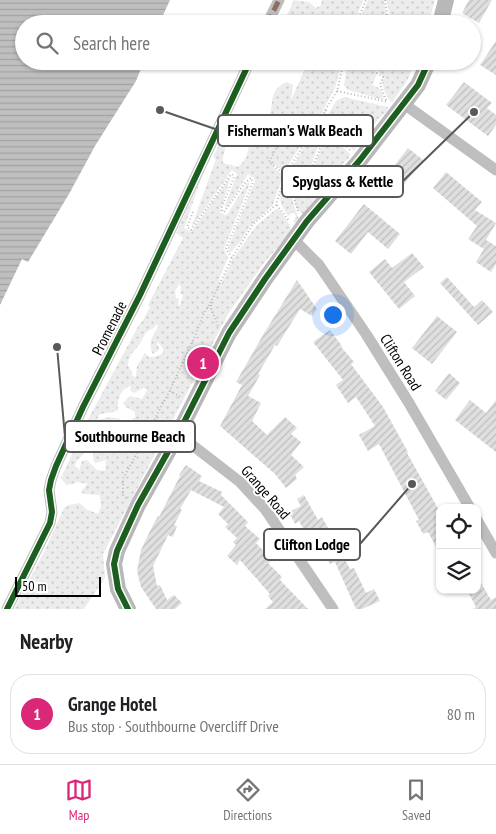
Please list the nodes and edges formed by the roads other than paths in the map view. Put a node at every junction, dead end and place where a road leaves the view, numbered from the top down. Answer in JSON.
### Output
{"nodes":[{"id":1,"x":278,"y":0,"type":"edge"},
{"id":2,"x":446,"y":0,"type":"edge"},
{"id":3,"x":272,"y":15,"type":"edge"},
{"id":4,"x":442,"y":15,"type":"edge"},
{"id":5,"x":246,"y":70,"type":"edge"},
{"id":6,"x":425,"y":70,"type":"edge"},
{"id":7,"x":404,"y":104,"type":"junction"},
{"id":8,"x":496,"y":170,"type":"edge"},
{"id":9,"x":300,"y":231,"type":"junction"},
{"id":10,"x":178,"y":434,"type":"junction"},
{"id":11,"x":468,"y":504,"type":"edge"},
{"id":12,"x":481,"y":527,"type":"edge"},
{"id":13,"x":496,"y":553,"type":"edge"},
{"id":14,"x":7,"y":609,"type":"edge"},
{"id":15,"x":128,"y":609,"type":"edge"},
{"id":16,"x":333,"y":609,"type":"edge"}],
"edges":[{"from":1,"to":3,"type":"street"},
{"from":2,"to":4,"type":"street"},
{"from":5,"to":14,"type":"street","name":"Promenade"},
{"from":6,"to":7,"type":"street"},
{"from":7,"to":8,"type":"street"},
{"from":7,"to":9,"type":"street"},
{"from":9,"to":10,"type":"street"},
{"from":9,"to":11,"type":"street","name":"Clifton Road"},
{"from":10,"to":15,"type":"street"},
{"from":10,"to":16,"type":"street","name":"Grange Road"},
{"from":12,"to":13,"type":"street"}]}
